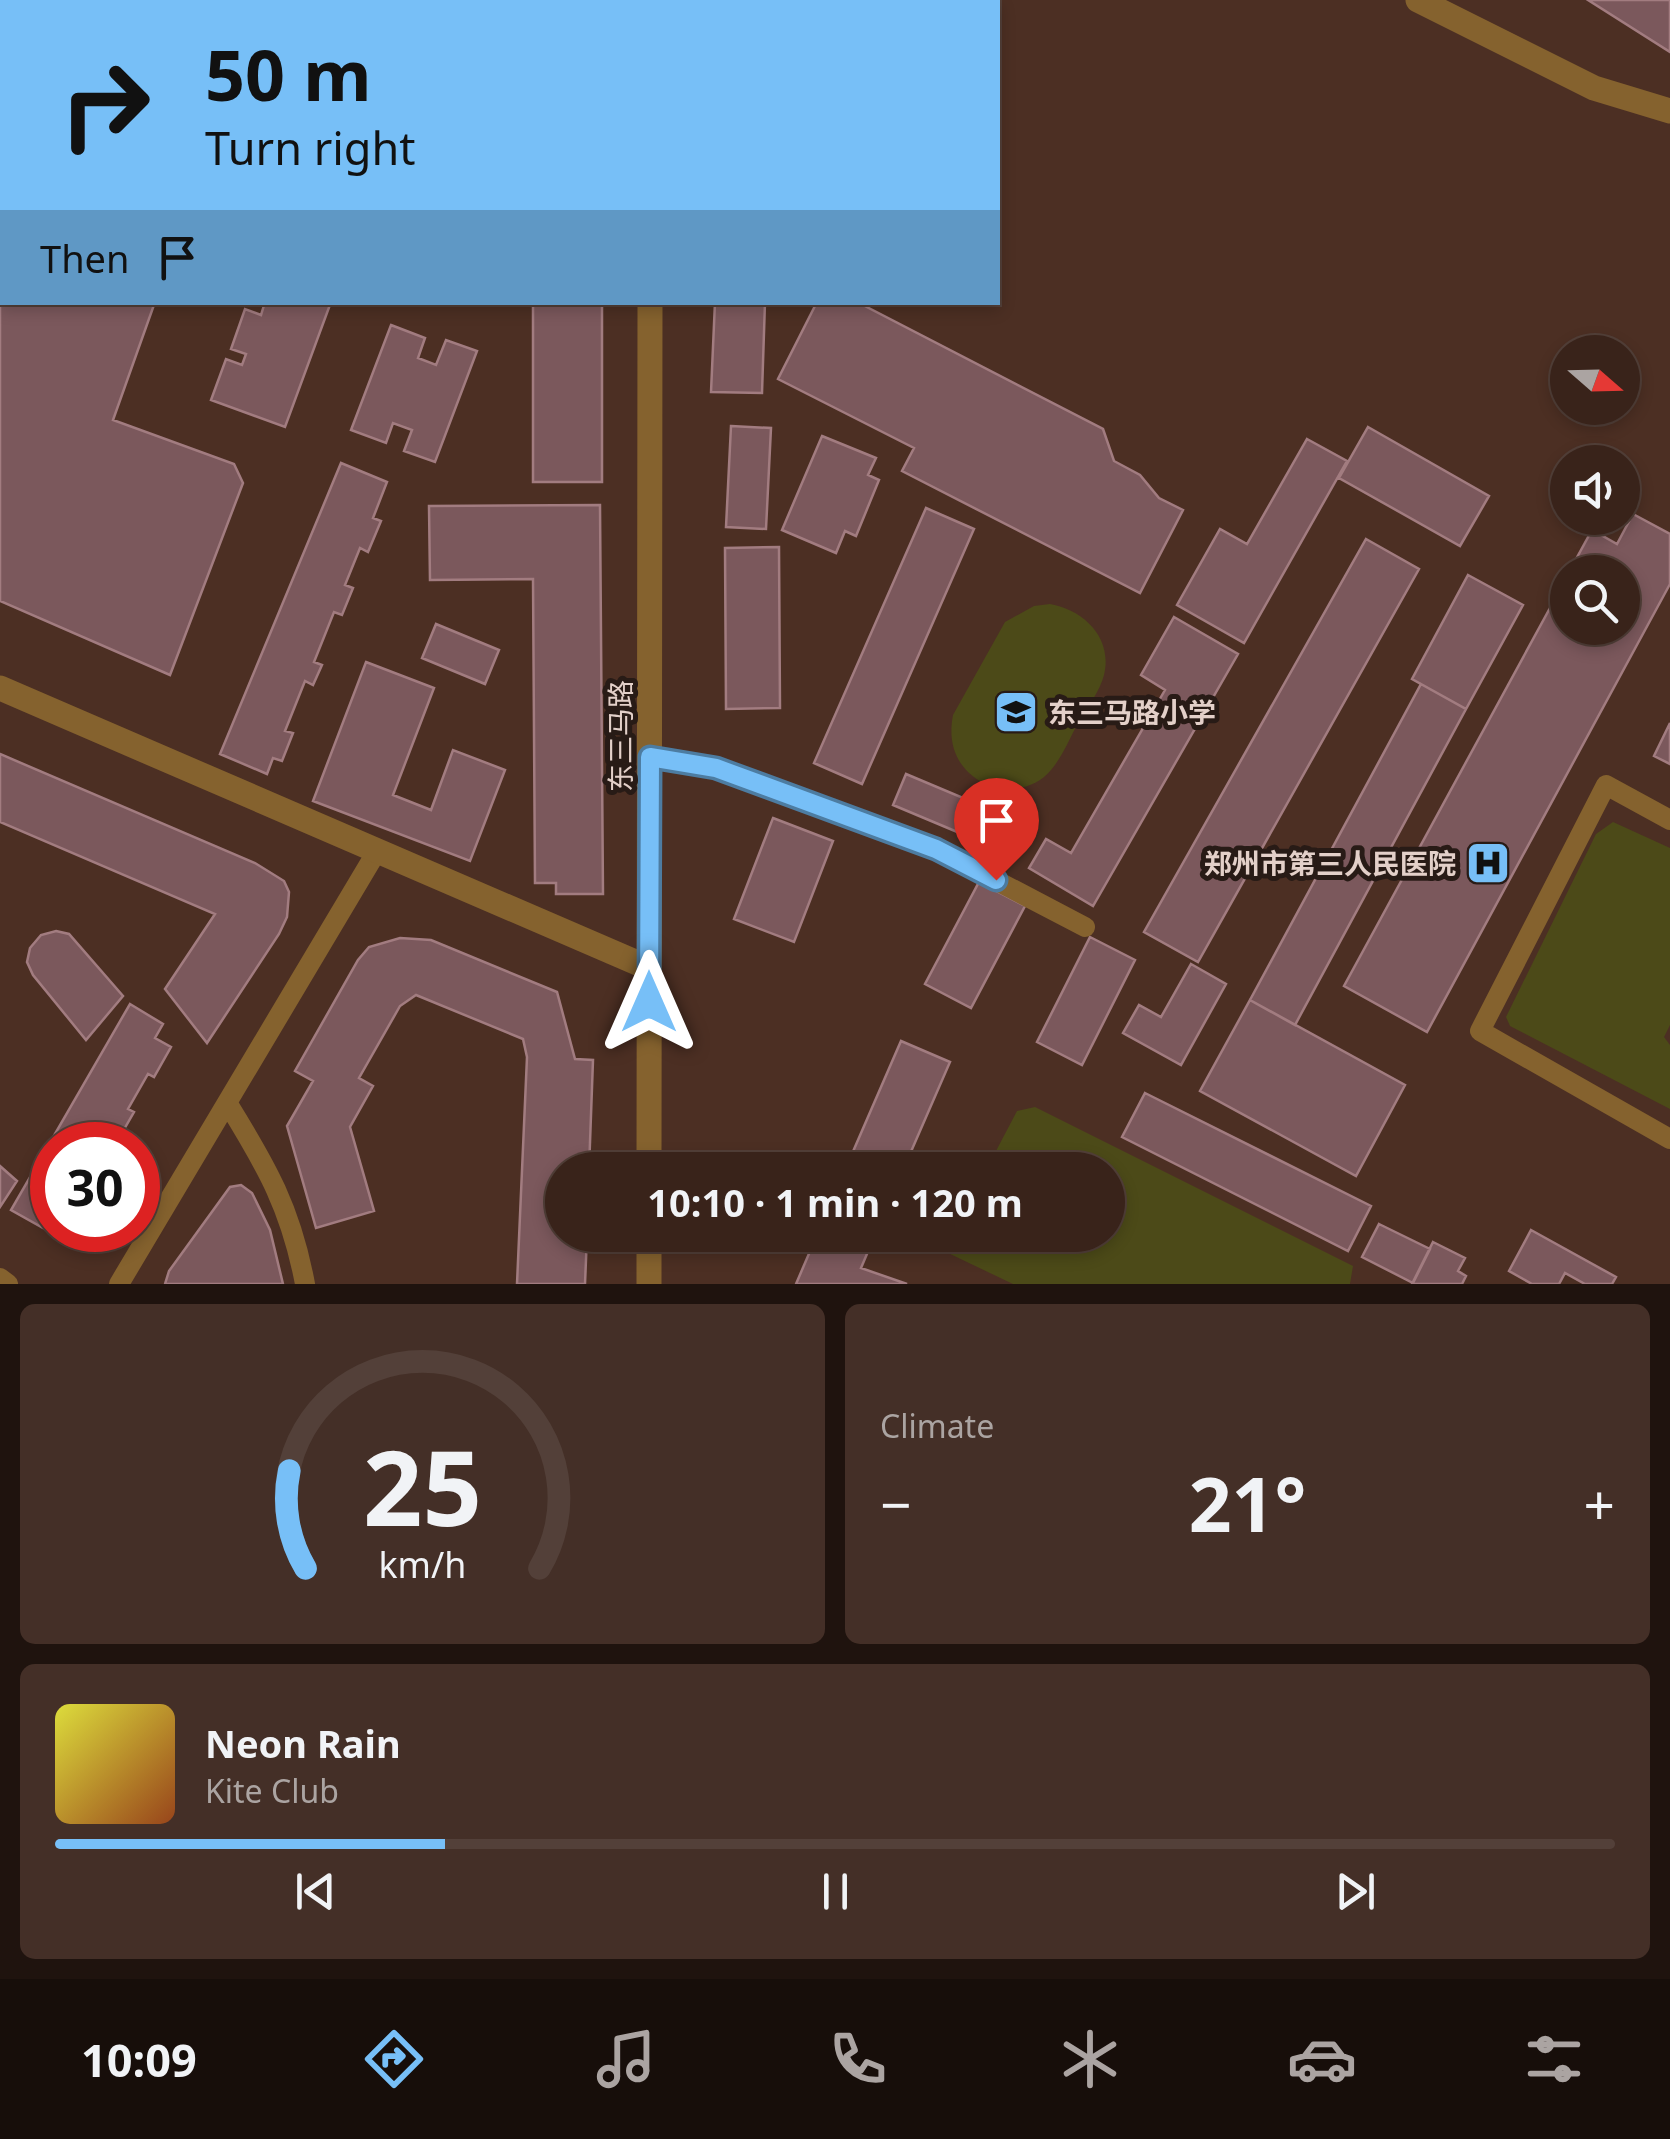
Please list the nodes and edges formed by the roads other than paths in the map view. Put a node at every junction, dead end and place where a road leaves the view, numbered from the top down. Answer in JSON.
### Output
{"nodes":[{"id":1,"x":1418,"y":0,"type":"edge"},
{"id":2,"x":1670,"y":111,"type":"edge"},
{"id":3,"x":650,"y":305,"type":"edge"},
{"id":4,"x":0,"y":688,"type":"edge"},
{"id":5,"x":650,"y":757,"type":"junction"},
{"id":6,"x":1670,"y":820,"type":"edge"},
{"id":7,"x":377,"y":851,"type":"junction"},
{"id":8,"x":1085,"y":927,"type":"dead end"},
{"id":9,"x":649,"y":968,"type":"junction"},
{"id":10,"x":228,"y":1104,"type":"junction"},
{"id":11,"x":1670,"y":1139,"type":"edge"},
{"id":12,"x":649,"y":1152,"type":"edge"},
{"id":13,"x":649,"y":1252,"type":"edge"},
{"id":14,"x":0,"y":1278,"type":"edge"},
{"id":15,"x":8,"y":1284,"type":"edge"},
{"id":16,"x":119,"y":1284,"type":"edge"},
{"id":17,"x":304,"y":1284,"type":"edge"},
{"id":18,"x":648,"y":1284,"type":"edge"}],
"edges":[{"from":1,"to":2,"type":"street"},
{"from":3,"to":5,"type":"street","name":"东三马路"},
{"from":4,"to":7,"type":"street"},
{"from":5,"to":8,"type":"lane"},
{"from":5,"to":9,"type":"street","name":"东三马路"},
{"from":6,"to":11,"type":"lane"},
{"from":7,"to":9,"type":"street"},
{"from":7,"to":10,"type":"lane"},
{"from":9,"to":12,"type":"street","name":"东三马路"},
{"from":10,"to":16,"type":"lane"},
{"from":10,"to":17,"type":"lane"},
{"from":13,"to":18,"type":"street"},
{"from":14,"to":15,"type":"lane"}]}
